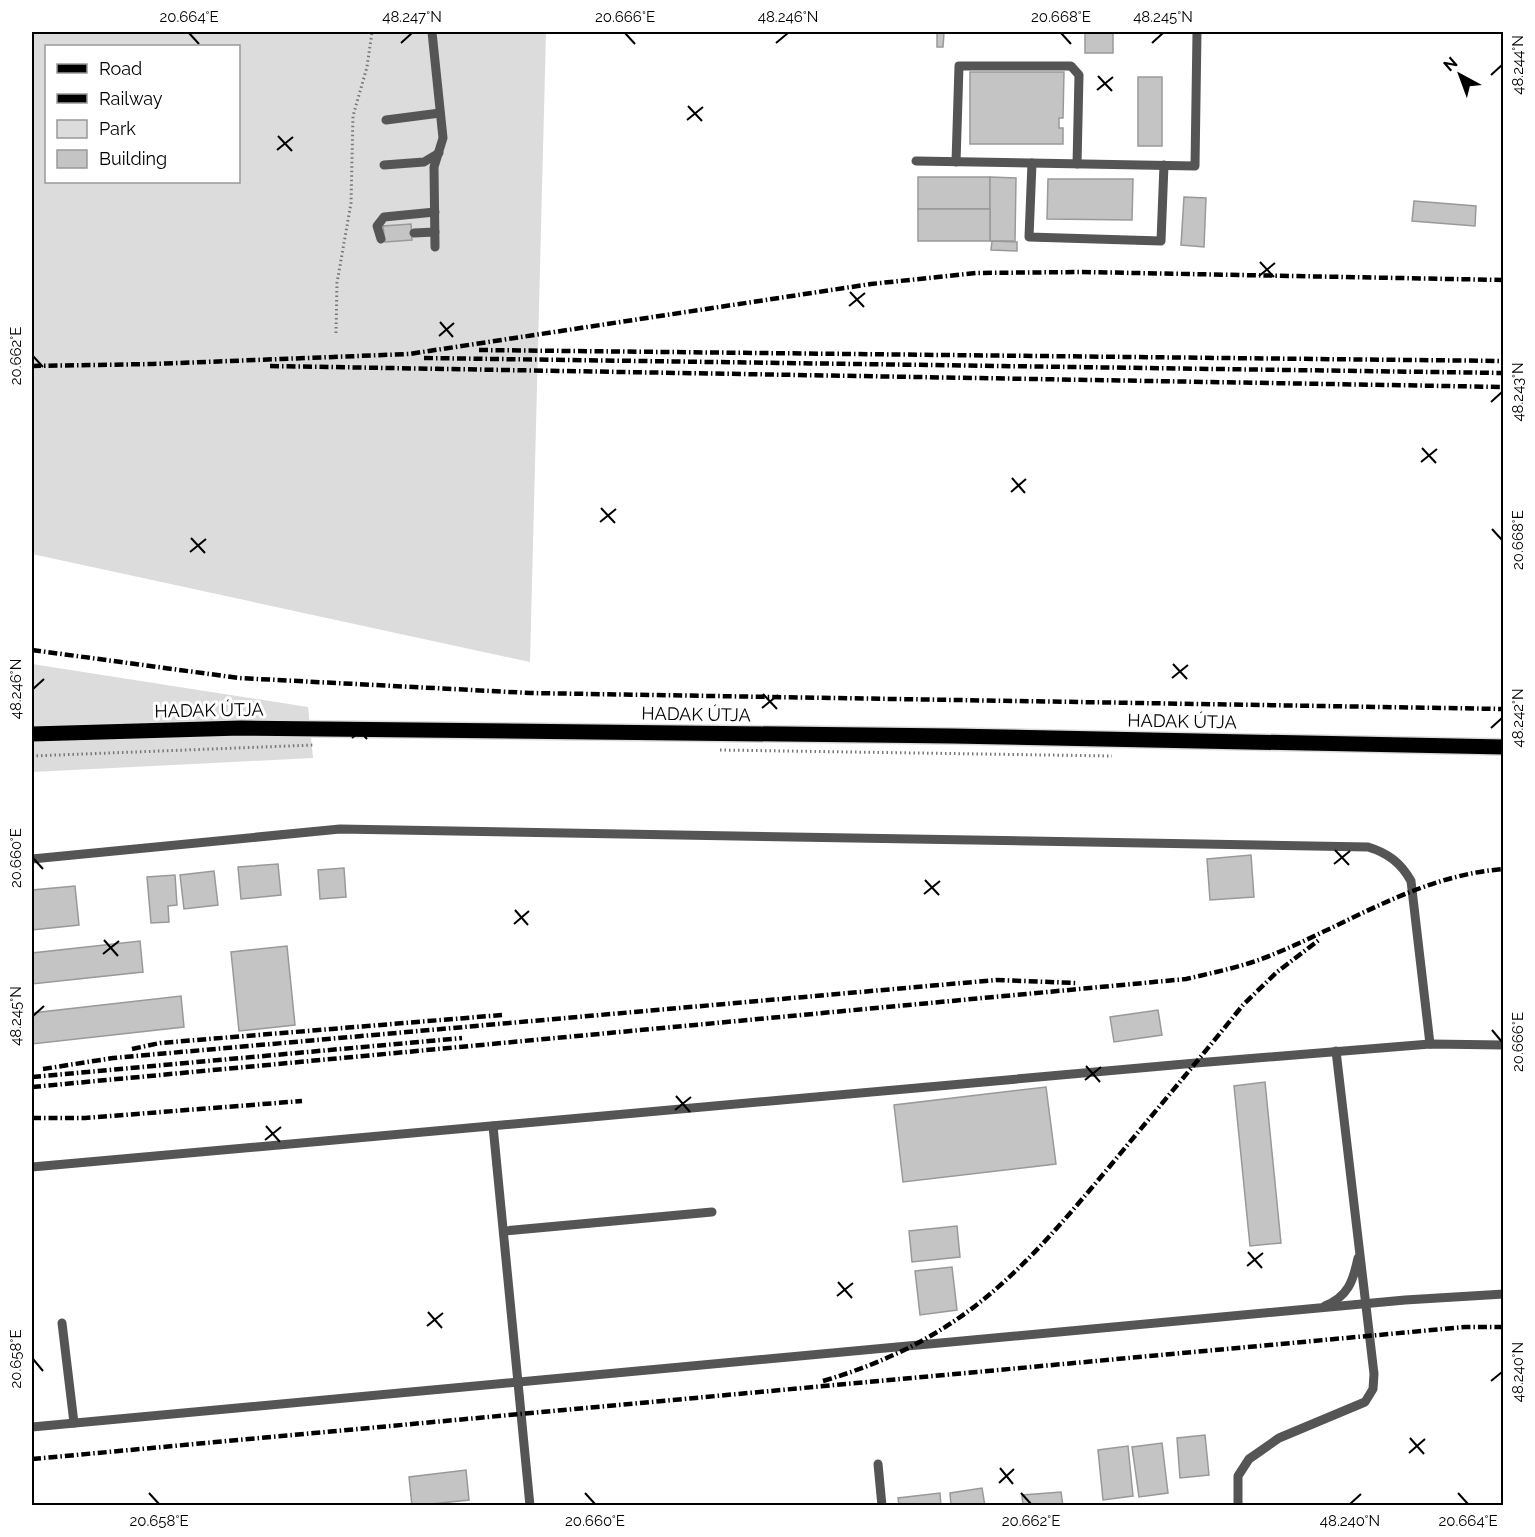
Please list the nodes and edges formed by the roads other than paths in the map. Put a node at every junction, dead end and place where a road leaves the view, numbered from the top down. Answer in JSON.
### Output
{"nodes":[{"id":1,"x":432,"y":32,"type":"edge"},
{"id":2,"x":1197,"y":32,"type":"edge"},
{"id":3,"x":440,"y":113,"type":"junction"},
{"id":4,"x":386,"y":120,"type":"dead end"},
{"id":5,"x":440,"y":152,"type":"junction"},
{"id":6,"x":916,"y":161,"type":"dead end"},
{"id":7,"x":956,"y":162,"type":"junction"},
{"id":8,"x":1032,"y":163,"type":"junction"},
{"id":9,"x":1077,"y":164,"type":"junction"},
{"id":10,"x":384,"y":165,"type":"dead end"},
{"id":11,"x":1164,"y":165,"type":"junction"},
{"id":12,"x":435,"y":212,"type":"junction"},
{"id":13,"x":435,"y":232,"type":"junction"},
{"id":14,"x":414,"y":233,"type":"dead end"},
{"id":15,"x":381,"y":239,"type":"dead end"},
{"id":16,"x":435,"y":248,"type":"dead end"},
{"id":17,"x":32,"y":734,"type":"edge"},
{"id":18,"x":1503,"y":747,"type":"edge"},
{"id":19,"x":32,"y":859,"type":"edge"},
{"id":20,"x":1430,"y":1044,"type":"junction"},
{"id":21,"x":1503,"y":1045,"type":"edge"},
{"id":22,"x":1336,"y":1051,"type":"junction"},
{"id":23,"x":493,"y":1126,"type":"junction"},
{"id":24,"x":32,"y":1167,"type":"edge"},
{"id":25,"x":712,"y":1212,"type":"dead end"},
{"id":26,"x":504,"y":1231,"type":"junction"},
{"id":27,"x":1360,"y":1249,"type":"junction"},
{"id":28,"x":1503,"y":1294,"type":"edge"},
{"id":29,"x":1366,"y":1304,"type":"junction"},
{"id":30,"x":1317,"y":1309,"type":"junction"},
{"id":31,"x":62,"y":1323,"type":"dead end"},
{"id":32,"x":520,"y":1382,"type":"junction"},
{"id":33,"x":74,"y":1423,"type":"junction"},
{"id":34,"x":32,"y":1427,"type":"edge"},
{"id":35,"x":878,"y":1464,"type":"dead end"},
{"id":36,"x":530,"y":1506,"type":"edge"},
{"id":37,"x":882,"y":1506,"type":"edge"},
{"id":38,"x":1238,"y":1506,"type":"edge"}],
"edges":[{"from":1,"to":3,"type":"lane"},
{"from":2,"to":11,"type":"lane"},
{"from":3,"to":4,"type":"lane"},
{"from":3,"to":5,"type":"lane"},
{"from":5,"to":10,"type":"lane"},
{"from":5,"to":12,"type":"lane"},
{"from":6,"to":7,"type":"lane"},
{"from":7,"to":8,"type":"lane"},
{"from":7,"to":9,"type":"lane"},
{"from":8,"to":9,"type":"lane"},
{"from":8,"to":11,"type":"lane"},
{"from":9,"to":11,"type":"lane"},
{"from":12,"to":13,"type":"lane"},
{"from":12,"to":15,"type":"lane"},
{"from":13,"to":14,"type":"lane"},
{"from":13,"to":16,"type":"lane"},
{"from":17,"to":18,"type":"main road","name":"HADAK ÚTJA"},
{"from":19,"to":20,"type":"lane"},
{"from":20,"to":21,"type":"lane"},
{"from":20,"to":22,"type":"lane"},
{"from":22,"to":23,"type":"lane"},
{"from":22,"to":27,"type":"lane"},
{"from":23,"to":24,"type":"lane"},
{"from":23,"to":26,"type":"lane"},
{"from":25,"to":26,"type":"lane"},
{"from":26,"to":32,"type":"lane"},
{"from":27,"to":29,"type":"lane"},
{"from":27,"to":30,"type":"lane"},
{"from":28,"to":29,"type":"lane"},
{"from":29,"to":30,"type":"lane"},
{"from":29,"to":38,"type":"lane"},
{"from":30,"to":32,"type":"lane"},
{"from":31,"to":33,"type":"lane"},
{"from":32,"to":33,"type":"lane"},
{"from":32,"to":36,"type":"lane"},
{"from":33,"to":34,"type":"lane"},
{"from":35,"to":37,"type":"lane"}]}
